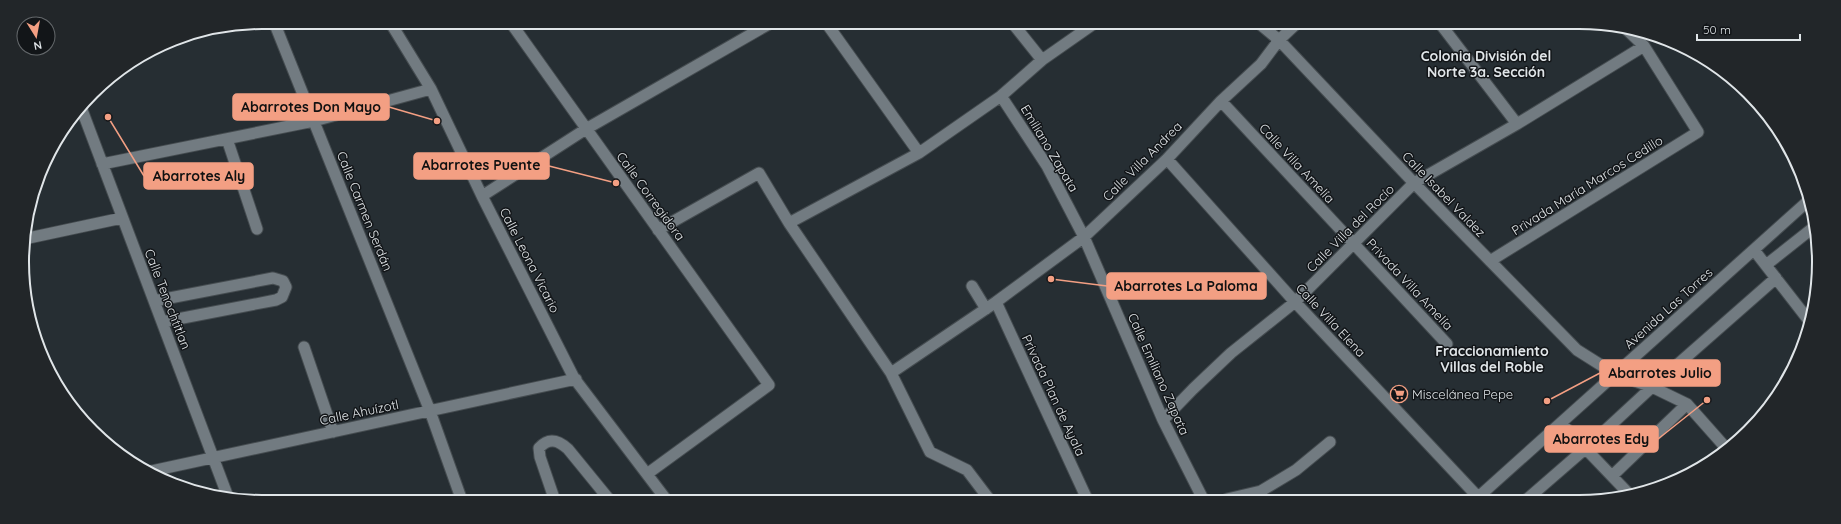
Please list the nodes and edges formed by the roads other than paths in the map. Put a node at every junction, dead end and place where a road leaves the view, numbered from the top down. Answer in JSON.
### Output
{"nodes":[{"id":1,"x":277,"y":29,"type":"edge"},
{"id":2,"x":394,"y":29,"type":"edge"},
{"id":3,"x":515,"y":29,"type":"edge"},
{"id":4,"x":760,"y":29,"type":"edge"},
{"id":5,"x":831,"y":29,"type":"edge"},
{"id":6,"x":1018,"y":29,"type":"edge"},
{"id":7,"x":1086,"y":29,"type":"edge"},
{"id":8,"x":1265,"y":29,"type":"edge"},
{"id":9,"x":1292,"y":29,"type":"edge"},
{"id":10,"x":1444,"y":29,"type":"edge"},
{"id":11,"x":1633,"y":35,"type":"edge"},
{"id":12,"x":1279,"y":40,"type":"junction"},
{"id":13,"x":1644,"y":46,"type":"junction"},
{"id":14,"x":1042,"y":60,"type":"junction"},
{"id":15,"x":431,"y":89,"type":"junction"},
{"id":16,"x":1001,"y":96,"type":"junction"},
{"id":17,"x":1221,"y":101,"type":"junction"},
{"id":18,"x":80,"y":115,"type":"edge"},
{"id":19,"x":314,"y":121,"type":"junction"},
{"id":20,"x":1517,"y":124,"type":"junction"},
{"id":21,"x":586,"y":129,"type":"junction"},
{"id":22,"x":227,"y":139,"type":"junction"},
{"id":23,"x":919,"y":153,"type":"junction"},
{"id":24,"x":1167,"y":159,"type":"junction"},
{"id":25,"x":102,"y":164,"type":"junction"},
{"id":26,"x":1414,"y":184,"type":"junction"},
{"id":27,"x":482,"y":196,"type":"junction"},
{"id":28,"x":1805,"y":204,"type":"edge"},
{"id":29,"x":122,"y":218,"type":"junction"},
{"id":30,"x":790,"y":223,"type":"junction"},
{"id":31,"x":257,"y":229,"type":"dead end"},
{"id":32,"x":658,"y":230,"type":"junction"},
{"id":33,"x":1810,"y":230,"type":"edge"},
{"id":34,"x":1084,"y":237,"type":"junction"},
{"id":35,"x":30,"y":239,"type":"edge"},
{"id":36,"x":1353,"y":244,"type":"junction"},
{"id":37,"x":1754,"y":250,"type":"junction"},
{"id":38,"x":1490,"y":261,"type":"junction"},
{"id":39,"x":1766,"y":266,"type":"junction"},
{"id":40,"x":1776,"y":278,"type":"junction"},
{"id":41,"x":972,"y":286,"type":"dead end"},
{"id":42,"x":154,"y":301,"type":"junction"},
{"id":43,"x":996,"y":302,"type":"junction"},
{"id":44,"x":1295,"y":302,"type":"junction"},
{"id":45,"x":986,"y":309,"type":"junction"},
{"id":46,"x":1806,"y":316,"type":"edge"},
{"id":47,"x":162,"y":322,"type":"junction"},
{"id":48,"x":1447,"y":344,"type":"dead end"},
{"id":49,"x":304,"y":347,"type":"dead end"},
{"id":50,"x":891,"y":373,"type":"junction"},
{"id":51,"x":1615,"y":374,"type":"junction"},
{"id":52,"x":576,"y":379,"type":"junction"},
{"id":53,"x":1652,"y":387,"type":"junction"},
{"id":54,"x":1687,"y":404,"type":"junction"},
{"id":55,"x":430,"y":411,"type":"junction"},
{"id":56,"x":1163,"y":420,"type":"junction"},
{"id":57,"x":1561,"y":423,"type":"junction"},
{"id":58,"x":333,"y":432,"type":"junction"},
{"id":59,"x":1330,"y":442,"type":"dead end"},
{"id":60,"x":1723,"y":445,"type":"edge"},
{"id":61,"x":1586,"y":448,"type":"junction"},
{"id":62,"x":213,"y":458,"type":"junction"},
{"id":63,"x":157,"y":470,"type":"edge"},
{"id":64,"x":647,"y":474,"type":"junction"},
{"id":65,"x":1612,"y":476,"type":"junction"},
{"id":66,"x":1626,"y":491,"type":"edge"},
{"id":67,"x":226,"y":492,"type":"edge"},
{"id":68,"x":460,"y":495,"type":"edge"},
{"id":69,"x":553,"y":495,"type":"edge"},
{"id":70,"x":606,"y":495,"type":"edge"},
{"id":71,"x":663,"y":495,"type":"edge"},
{"id":72,"x":986,"y":495,"type":"edge"},
{"id":73,"x":1085,"y":495,"type":"edge"},
{"id":74,"x":1201,"y":495,"type":"edge"},
{"id":75,"x":1263,"y":495,"type":"edge"},
{"id":76,"x":1473,"y":495,"type":"edge"},
{"id":77,"x":1479,"y":495,"type":"edge"},
{"id":78,"x":1532,"y":495,"type":"edge"}],
"edges":[{"from":1,"to":19,"type":"street","name":"Calle Carmen Serdán"},
{"from":2,"to":15,"type":"street","name":"Calle Leona Vicario"},
{"from":3,"to":21,"type":"street","name":"Calle Corregidora"},
{"from":4,"to":21,"type":"street"},
{"from":5,"to":23,"type":"street"},
{"from":6,"to":14,"type":"street"},
{"from":7,"to":14,"type":"street"},
{"from":8,"to":12,"type":"street","name":"Calle Isabel Valdez"},
{"from":9,"to":12,"type":"street","name":"Calle Villa Andrea"},
{"from":10,"to":20,"type":"street"},
{"from":11,"to":13,"type":"street"},
{"from":12,"to":17,"type":"street","name":"Calle Villa Andrea"},
{"from":12,"to":26,"type":"street","name":"Calle Isabel Valdez"},
{"from":13,"to":20,"type":"street","name":"Calle Villa del Rocío"},
{"from":13,"to":38,"type":"street","name":"Privada María Marcos Cedillo"},
{"from":14,"to":16,"type":"street"},
{"from":15,"to":19,"type":"street"},
{"from":15,"to":27,"type":"street","name":"Calle Leona Vicario"},
{"from":16,"to":23,"type":"street"},
{"from":16,"to":34,"type":"street","name":"Emiliano Zapata"},
{"from":17,"to":24,"type":"street","name":"Calle Villa Andrea"},
{"from":17,"to":36,"type":"street","name":"Calle Villa Amelía"},
{"from":18,"to":25,"type":"street","name":"Calle Tenochtitlan"},
{"from":19,"to":22,"type":"street"},
{"from":19,"to":55,"type":"street","name":"Calle Carmen Serdán"},
{"from":20,"to":26,"type":"street","name":"Calle Villa del Rocío"},
{"from":21,"to":27,"type":"street"},
{"from":21,"to":32,"type":"street","name":"Calle Corregidora"},
{"from":22,"to":25,"type":"street"},
{"from":22,"to":31,"type":"street"},
{"from":23,"to":30,"type":"street"},
{"from":24,"to":34,"type":"street","name":"Calle Villa Andrea"},
{"from":24,"to":44,"type":"street","name":"Calle Villa Elena"},
{"from":25,"to":29,"type":"street","name":"Calle Tenochtitlan"},
{"from":26,"to":36,"type":"street","name":"Calle Villa del Rocío"},
{"from":26,"to":38,"type":"street","name":"Calle Isabel Valdez"},
{"from":27,"to":52,"type":"street","name":"Calle Leona Vicario"},
{"from":28,"to":37,"type":"street","name":"Avenida Las Torres"},
{"from":29,"to":35,"type":"street"},
{"from":29,"to":42,"type":"street","name":"Calle Tenochtitlan"},
{"from":30,"to":32,"type":"street"},
{"from":30,"to":50,"type":"street"},
{"from":32,"to":64,"type":"street","name":"Calle Corregidora"},
{"from":33,"to":39,"type":"street"},
{"from":34,"to":43,"type":"street","name":"Calle Villa Andrea"},
{"from":34,"to":56,"type":"street","name":"Calle Emiliano Zapata"},
{"from":36,"to":44,"type":"street","name":"Calle Villa del Rocío"},
{"from":36,"to":48,"type":"street","name":"Privada Villa Amelía"},
{"from":37,"to":39,"type":"street"},
{"from":37,"to":51,"type":"street","name":"Avenida Las Torres"},
{"from":38,"to":51,"type":"street","name":"Calle Isabel Valdez"},
{"from":39,"to":40,"type":"street"},
{"from":40,"to":46,"type":"street"},
{"from":40,"to":53,"type":"street"},
{"from":41,"to":45,"type":"street"},
{"from":42,"to":47,"type":"street","name":"Calle Tenochtitlan"},
{"from":42,"to":47,"type":"street"},
{"from":43,"to":45,"type":"street","name":"Calle Villa Andrea"},
{"from":43,"to":73,"type":"street","name":"Privada Plan de Ayala"},
{"from":44,"to":56,"type":"street","name":"Calle Villa del Rocío"},
{"from":44,"to":76,"type":"street","name":"Calle Villa Elena"},
{"from":45,"to":50,"type":"street","name":"Calle Villa Andrea"},
{"from":47,"to":62,"type":"street","name":"Calle Tenochtitlan"},
{"from":49,"to":58,"type":"street"},
{"from":50,"to":72,"type":"street"},
{"from":51,"to":53,"type":"street","name":"Calle Isabel Valdez"},
{"from":51,"to":57,"type":"street","name":"Avenida Las Torres"},
{"from":52,"to":55,"type":"street","name":"Calle Ahuízotl"},
{"from":52,"to":64,"type":"street","name":"Calle Leona Vicario"},
{"from":53,"to":54,"type":"street","name":"Calle Isabel Valdez"},
{"from":53,"to":61,"type":"street"},
{"from":54,"to":60,"type":"street"},
{"from":54,"to":65,"type":"street"},
{"from":55,"to":58,"type":"street","name":"Calle Ahuízotl"},
{"from":55,"to":68,"type":"street","name":"Calle Carmen Serdán"},
{"from":56,"to":74,"type":"street","name":"Calle Emiliano Zapata"},
{"from":57,"to":61,"type":"street"},
{"from":57,"to":77,"type":"street","name":"Avenida Las Torres"},
{"from":58,"to":62,"type":"street","name":"Calle Ahuízotl"},
{"from":59,"to":75,"type":"street"},
{"from":61,"to":65,"type":"street"},
{"from":61,"to":78,"type":"street"},
{"from":62,"to":63,"type":"street","name":"Calle Ahuízotl"},
{"from":62,"to":67,"type":"street","name":"Calle Tenochtitlan"},
{"from":64,"to":71,"type":"street","name":"Calle Leona Vicario"},
{"from":65,"to":66,"type":"street"},
{"from":69,"to":70,"type":"street"}]}
